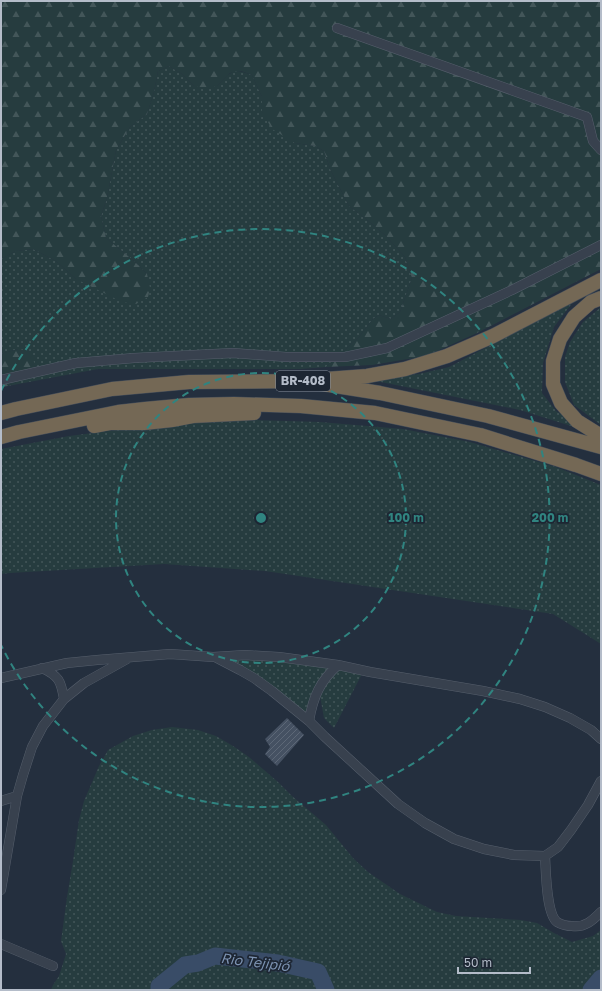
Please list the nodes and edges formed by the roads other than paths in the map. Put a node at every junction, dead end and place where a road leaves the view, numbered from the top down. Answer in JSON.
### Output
{"nodes":[{"id":1,"x":337,"y":28,"type":"dead end"},
{"id":2,"x":601,"y":150,"type":"edge"},
{"id":3,"x":601,"y":245,"type":"edge"},
{"id":4,"x":601,"y":280,"type":"edge"},
{"id":5,"x":601,"y":298,"type":"edge"},
{"id":6,"x":1,"y":380,"type":"edge"},
{"id":7,"x":304,"y":382,"type":"junction"},
{"id":8,"x":325,"y":409,"type":"junction"},
{"id":9,"x":1,"y":413,"type":"edge"},
{"id":10,"x":601,"y":436,"type":"edge"},
{"id":11,"x":1,"y":437,"type":"edge"},
{"id":12,"x":1,"y":442,"type":"edge"},
{"id":13,"x":601,"y":447,"type":"edge"},
{"id":14,"x":601,"y":474,"type":"edge"},
{"id":15,"x":129,"y":657,"type":"junction"},
{"id":16,"x":214,"y":657,"type":"junction"},
{"id":17,"x":338,"y":665,"type":"junction"},
{"id":18,"x":42,"y":668,"type":"junction"},
{"id":19,"x":1,"y":678,"type":"edge"},
{"id":20,"x":64,"y":699,"type":"junction"},
{"id":21,"x":309,"y":721,"type":"junction"},
{"id":22,"x":601,"y":739,"type":"edge"},
{"id":23,"x":601,"y":781,"type":"edge"},
{"id":24,"x":17,"y":796,"type":"junction"},
{"id":25,"x":1,"y":801,"type":"edge"},
{"id":26,"x":545,"y":856,"type":"junction"},
{"id":27,"x":1,"y":890,"type":"edge"},
{"id":28,"x":601,"y":912,"type":"edge"},
{"id":29,"x":1,"y":944,"type":"edge"},
{"id":30,"x":53,"y":966,"type":"dead end"}],
"edges":[{"from":1,"to":2,"type":"lane"},
{"from":3,"to":6,"type":"lane"},
{"from":4,"to":7,"type":"highway"},
{"from":5,"to":10,"type":"highway"},
{"from":7,"to":9,"type":"highway","number":"BR-408"},
{"from":7,"to":13,"type":"highway","number":"BR-408"},
{"from":8,"to":11,"type":"highway","number":"BR-408"},
{"from":8,"to":12,"type":"highway"},
{"from":8,"to":14,"type":"highway","number":"BR-408"},
{"from":15,"to":16,"type":"lane"},
{"from":15,"to":18,"type":"lane"},
{"from":15,"to":20,"type":"lane"},
{"from":16,"to":17,"type":"lane"},
{"from":16,"to":21,"type":"lane"},
{"from":17,"to":21,"type":"lane"},
{"from":17,"to":22,"type":"lane"},
{"from":18,"to":19,"type":"lane"},
{"from":18,"to":20,"type":"lane"},
{"from":20,"to":24,"type":"lane"},
{"from":21,"to":26,"type":"lane"},
{"from":23,"to":26,"type":"lane"},
{"from":24,"to":25,"type":"lane"},
{"from":24,"to":27,"type":"lane"},
{"from":26,"to":28,"type":"lane"},
{"from":29,"to":30,"type":"lane"}]}
